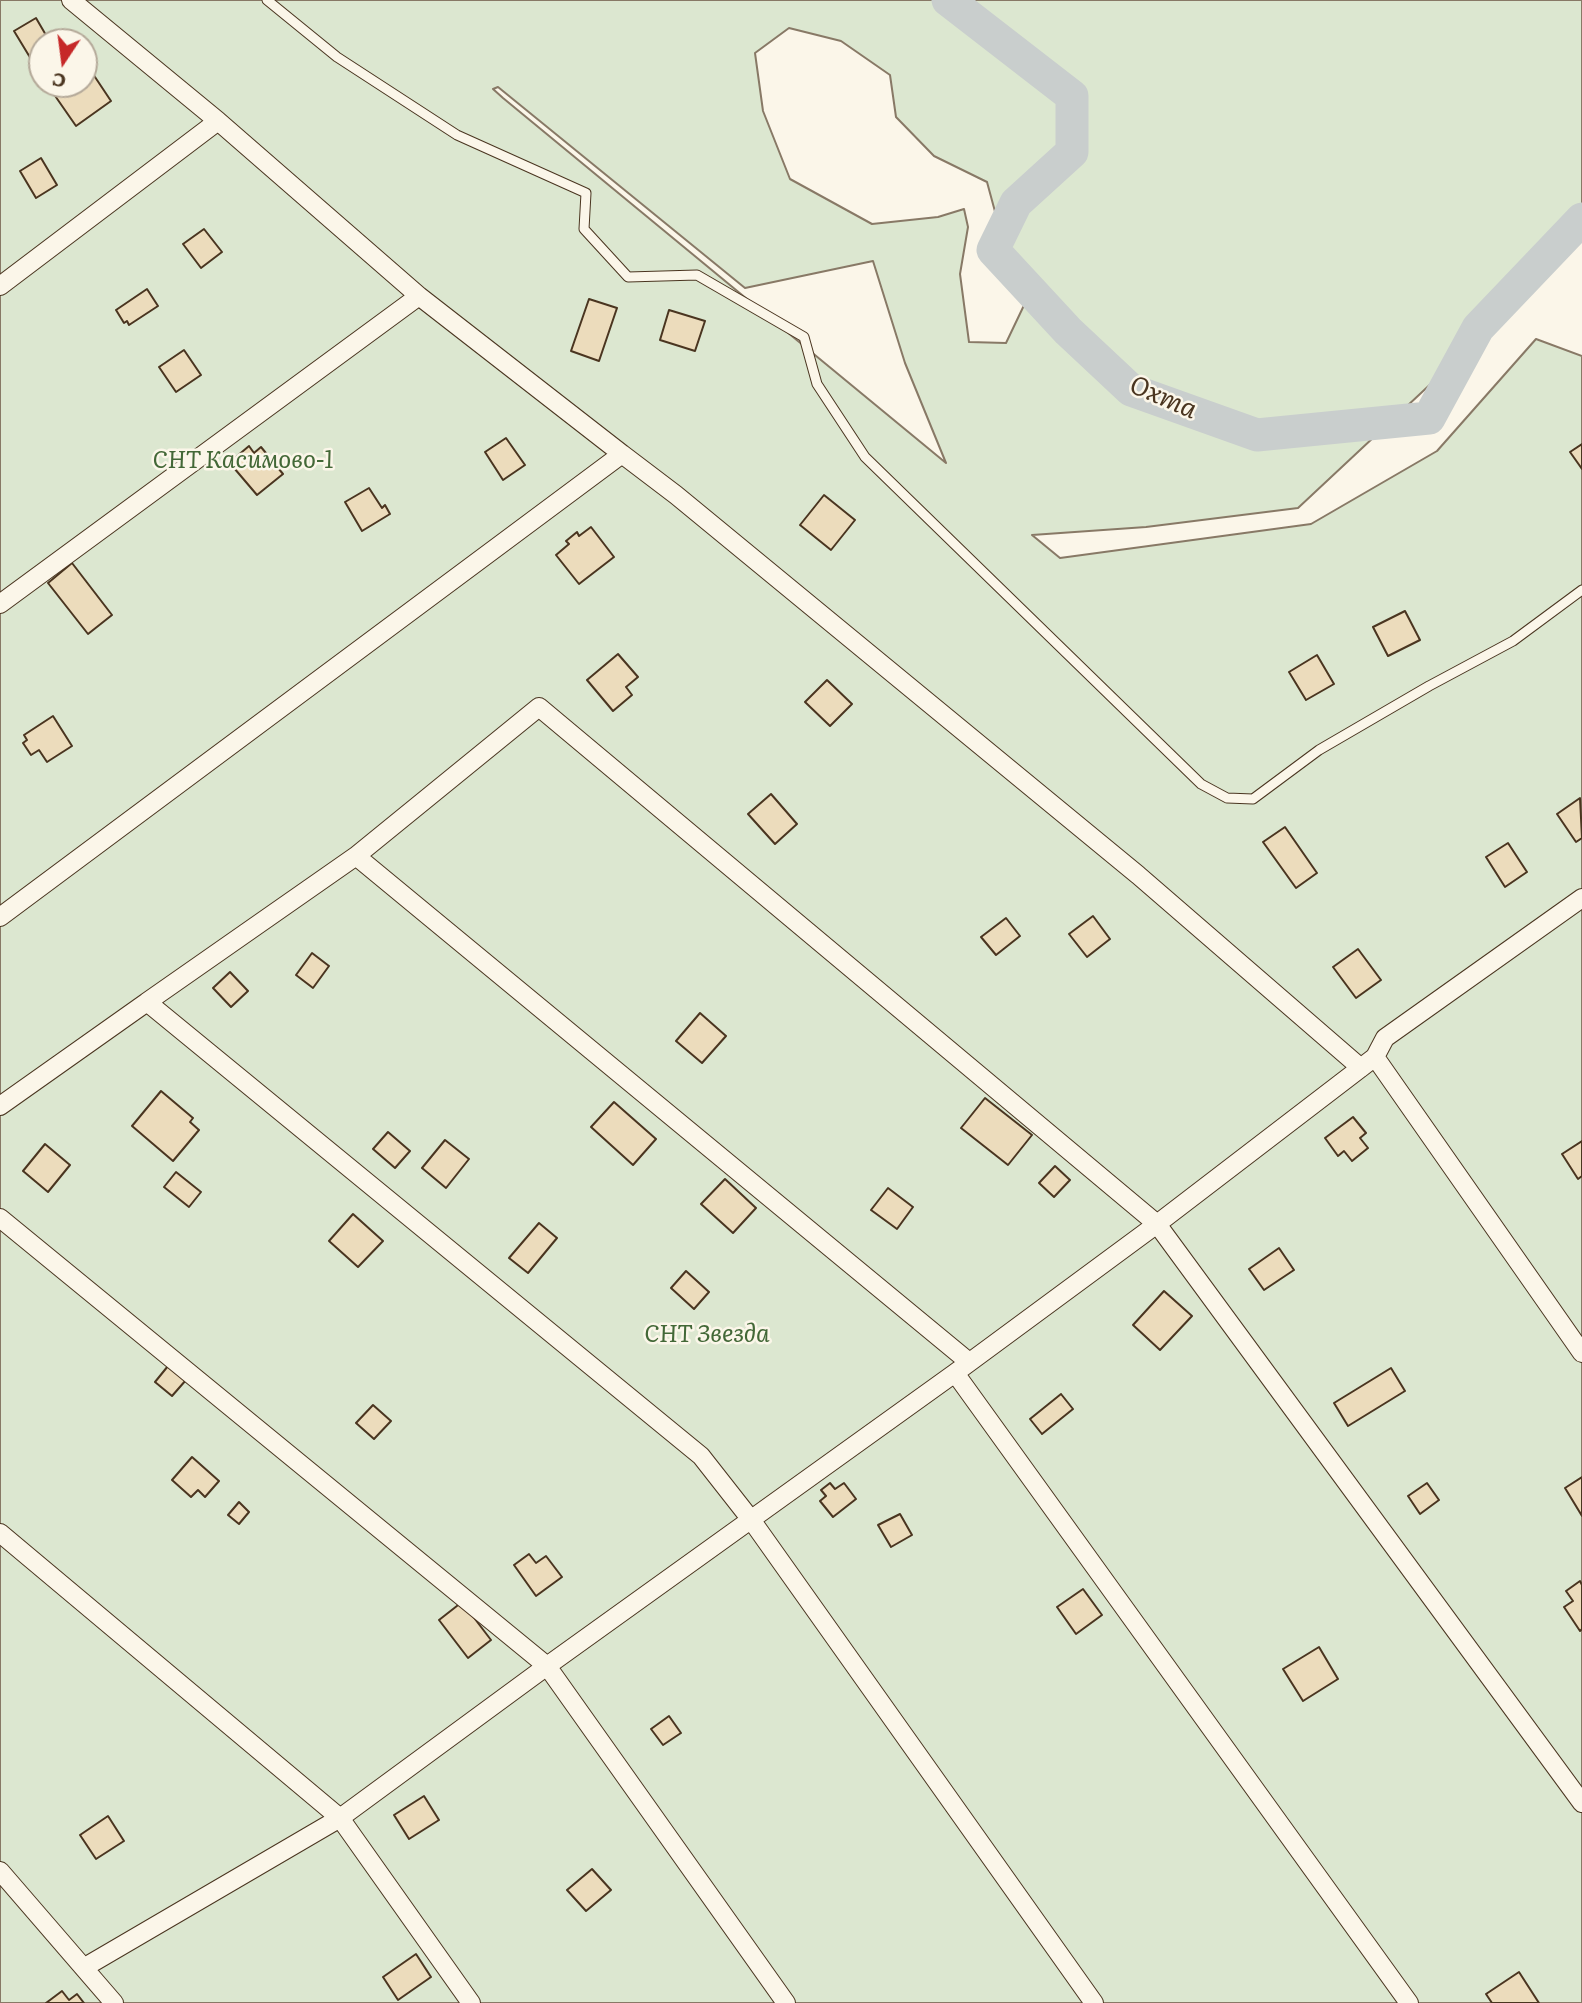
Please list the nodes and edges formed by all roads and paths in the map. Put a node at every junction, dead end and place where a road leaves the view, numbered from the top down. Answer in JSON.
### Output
{"nodes":[{"id":1,"x":71,"y":0,"type":"edge"},
{"id":2,"x":267,"y":0,"type":"edge"},
{"id":3,"x":218,"y":121,"type":"junction"},
{"id":4,"x":0,"y":286,"type":"edge"},
{"id":5,"x":419,"y":296,"type":"junction"},
{"id":6,"x":622,"y":454,"type":"junction"},
{"id":7,"x":1582,"y":590,"type":"edge"},
{"id":8,"x":0,"y":604,"type":"edge"},
{"id":9,"x":356,"y":856,"type":"junction"},
{"id":10,"x":1581,"y":903,"type":"edge"},
{"id":11,"x":0,"y":917,"type":"edge"},
{"id":12,"x":147,"y":1002,"type":"junction"},
{"id":13,"x":1368,"y":1062,"type":"junction"},
{"id":14,"x":0,"y":1106,"type":"edge"},
{"id":15,"x":0,"y":1218,"type":"edge"},
{"id":16,"x":1157,"y":1224,"type":"junction"},
{"id":17,"x":1582,"y":1353,"type":"edge"},
{"id":18,"x":962,"y":1368,"type":"junction"},
{"id":19,"x":752,"y":1521,"type":"junction"},
{"id":20,"x":0,"y":1533,"type":"edge"},
{"id":21,"x":547,"y":1665,"type":"junction"},
{"id":22,"x":1582,"y":1803,"type":"edge"},
{"id":23,"x":340,"y":1818,"type":"junction"},
{"id":24,"x":0,"y":1871,"type":"edge"},
{"id":25,"x":85,"y":1967,"type":"junction"},
{"id":26,"x":114,"y":2003,"type":"edge"},
{"id":27,"x":471,"y":2003,"type":"edge"},
{"id":28,"x":786,"y":2003,"type":"edge"},
{"id":29,"x":1094,"y":2003,"type":"edge"},
{"id":30,"x":1409,"y":2003,"type":"edge"}],
"edges":[{"from":1,"to":3,"type":"street"},
{"from":2,"to":7,"type":"lane"},
{"from":3,"to":4,"type":"street"},
{"from":3,"to":5,"type":"street"},
{"from":5,"to":6,"type":"street"},
{"from":5,"to":8,"type":"street"},
{"from":6,"to":11,"type":"street"},
{"from":6,"to":13,"type":"street"},
{"from":9,"to":12,"type":"street"},
{"from":9,"to":16,"type":"street"},
{"from":9,"to":18,"type":"street"},
{"from":10,"to":13,"type":"street"},
{"from":12,"to":14,"type":"street"},
{"from":12,"to":19,"type":"street"},
{"from":13,"to":16,"type":"street"},
{"from":13,"to":17,"type":"street"},
{"from":15,"to":21,"type":"street"},
{"from":16,"to":18,"type":"street"},
{"from":16,"to":22,"type":"street"},
{"from":18,"to":19,"type":"street"},
{"from":18,"to":30,"type":"street"},
{"from":19,"to":21,"type":"street"},
{"from":19,"to":29,"type":"street"},
{"from":20,"to":23,"type":"street"},
{"from":21,"to":23,"type":"street"},
{"from":21,"to":28,"type":"street"},
{"from":23,"to":25,"type":"street"},
{"from":23,"to":27,"type":"street"},
{"from":24,"to":25,"type":"street"},
{"from":25,"to":26,"type":"street"}]}
